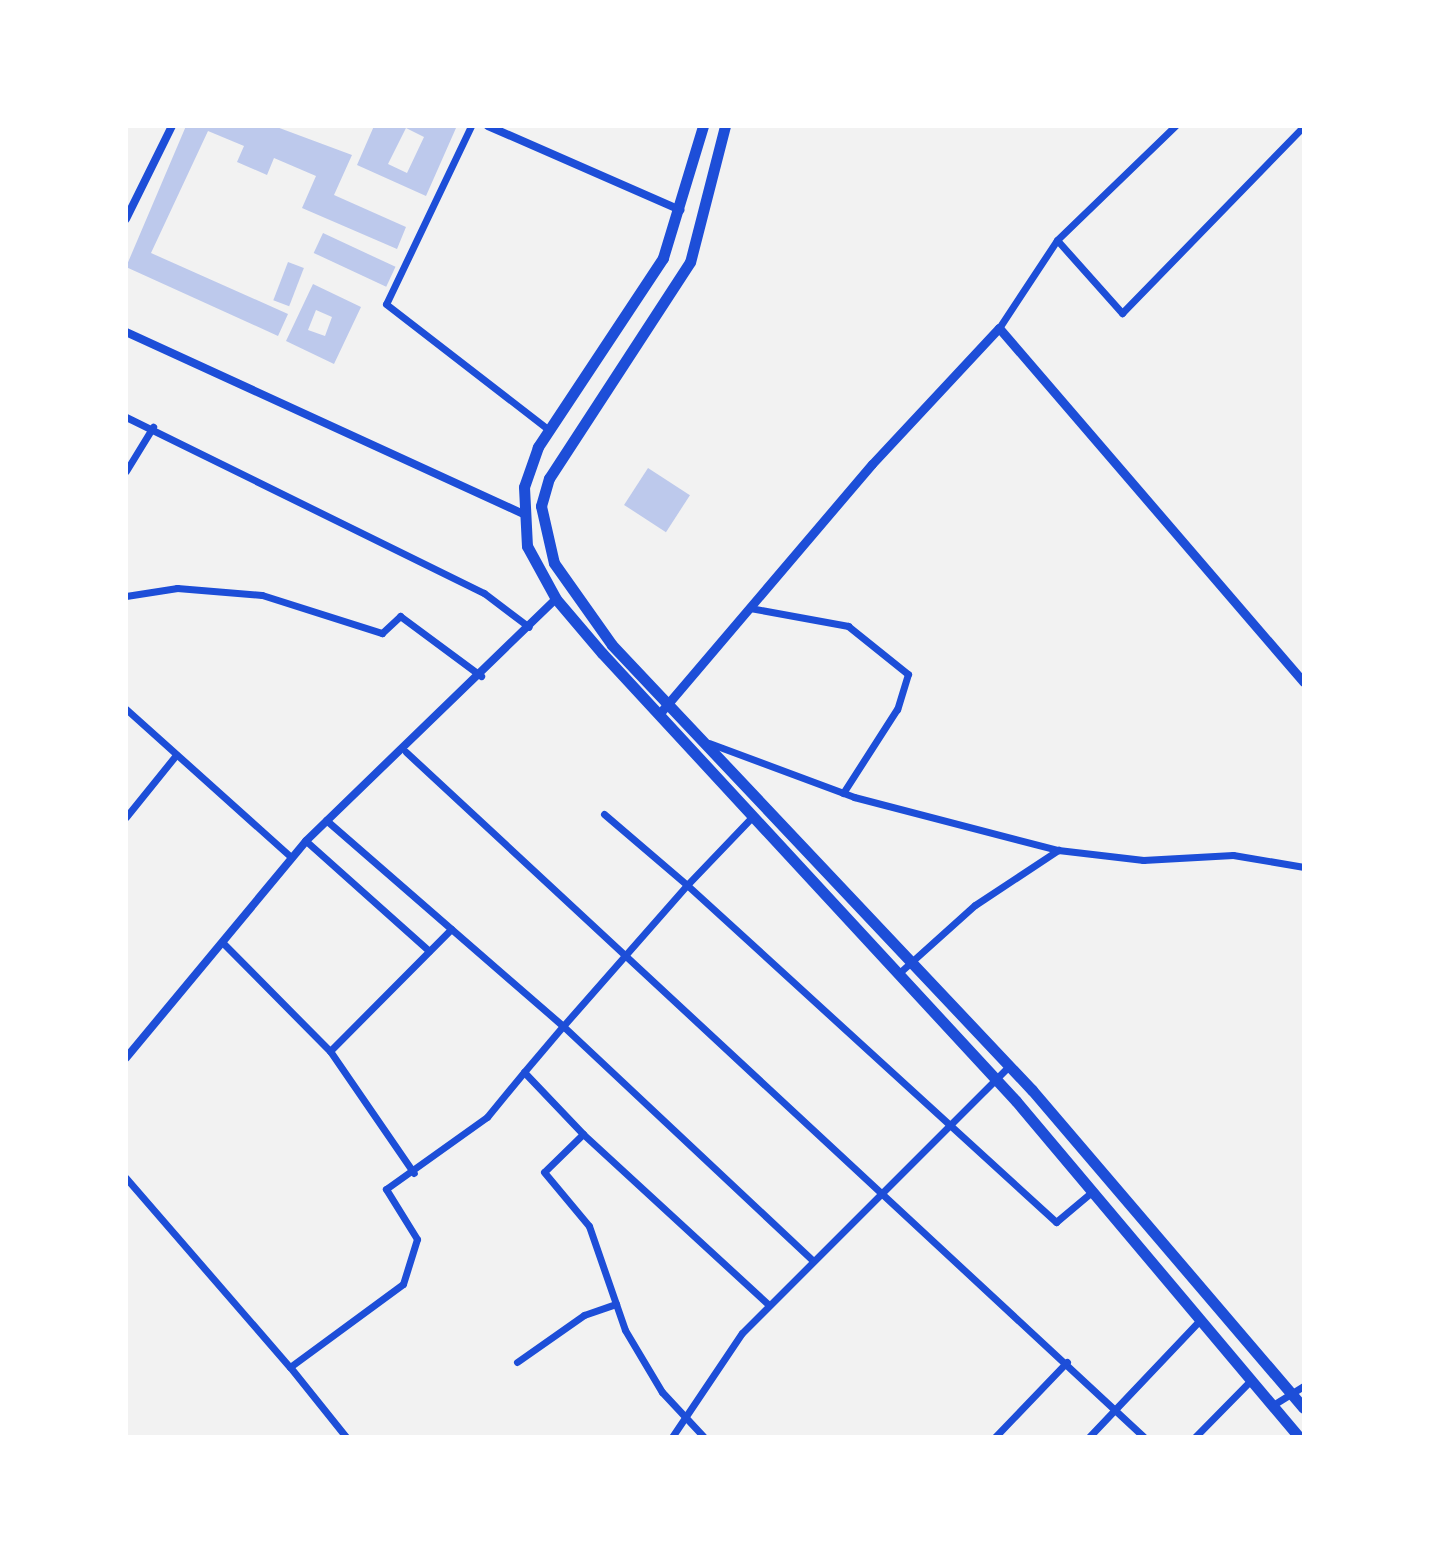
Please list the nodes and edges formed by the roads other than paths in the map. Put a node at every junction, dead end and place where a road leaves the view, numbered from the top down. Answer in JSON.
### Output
{"nodes":[{"id":1,"x":172,"y":126,"type":"edge"},
{"id":2,"x":471,"y":126,"type":"edge"},
{"id":3,"x":488,"y":126,"type":"edge"},
{"id":4,"x":703,"y":126,"type":"edge"},
{"id":5,"x":725,"y":126,"type":"edge"},
{"id":6,"x":1175,"y":126,"type":"edge"},
{"id":7,"x":1304,"y":126,"type":"edge"},
{"id":8,"x":681,"y":211,"type":"junction"},
{"id":9,"x":126,"y":219,"type":"edge"},
{"id":10,"x":1057,"y":240,"type":"junction"},
{"id":11,"x":999,"y":328,"type":"junction"},
{"id":12,"x":126,"y":332,"type":"edge"},
{"id":13,"x":126,"y":417,"type":"edge"},
{"id":14,"x":153,"y":427,"type":"junction"},
{"id":15,"x":549,"y":430,"type":"junction"},
{"id":16,"x":126,"y":471,"type":"edge"},
{"id":17,"x":522,"y":513,"type":"junction"},
{"id":18,"x":126,"y":596,"type":"edge"},
{"id":19,"x":556,"y":599,"type":"junction"},
{"id":20,"x":750,"y":608,"type":"junction"},
{"id":21,"x":529,"y":627,"type":"junction"},
{"id":22,"x":481,"y":676,"type":"junction"},
{"id":23,"x":1304,"y":682,"type":"edge"},
{"id":24,"x":669,"y":703,"type":"junction"},
{"id":25,"x":126,"y":709,"type":"edge"},
{"id":26,"x":660,"y":713,"type":"junction"},
{"id":27,"x":707,"y":742,"type":"junction"},
{"id":28,"x":406,"y":752,"type":"junction"},
{"id":29,"x":176,"y":755,"type":"junction"},
{"id":30,"x":843,"y":793,"type":"junction"},
{"id":31,"x":604,"y":814,"type":"dead end"},
{"id":32,"x":754,"y":815,"type":"junction"},
{"id":33,"x":126,"y":817,"type":"edge"},
{"id":34,"x":326,"y":820,"type":"junction"},
{"id":35,"x":306,"y":841,"type":"junction"},
{"id":36,"x":1058,"y":850,"type":"junction"},
{"id":37,"x":291,"y":857,"type":"junction"},
{"id":38,"x":1304,"y":867,"type":"edge"},
{"id":39,"x":687,"y":885,"type":"junction"},
{"id":40,"x":451,"y":929,"type":"junction"},
{"id":41,"x":223,"y":943,"type":"junction"},
{"id":42,"x":429,"y":951,"type":"junction"},
{"id":43,"x":624,"y":956,"type":"junction"},
{"id":44,"x":915,"y":964,"type":"junction"},
{"id":45,"x":898,"y":974,"type":"junction"},
{"id":46,"x":563,"y":1026,"type":"junction"},
{"id":47,"x":330,"y":1051,"type":"junction"},
{"id":48,"x":126,"y":1058,"type":"edge"},
{"id":49,"x":1009,"y":1066,"type":"junction"},
{"id":50,"x":524,"y":1072,"type":"junction"},
{"id":51,"x":995,"y":1078,"type":"junction"},
{"id":52,"x":949,"y":1125,"type":"junction"},
{"id":53,"x":583,"y":1134,"type":"junction"},
{"id":54,"x":414,"y":1173,"type":"junction"},
{"id":55,"x":126,"y":1178,"type":"edge"},
{"id":56,"x":879,"y":1190,"type":"junction"},
{"id":57,"x":1094,"y":1190,"type":"junction"},
{"id":58,"x":813,"y":1261,"type":"junction"},
{"id":59,"x":616,"y":1304,"type":"junction"},
{"id":60,"x":769,"y":1305,"type":"junction"},
{"id":61,"x":1203,"y":1317,"type":"junction"},
{"id":62,"x":517,"y":1362,"type":"dead end"},
{"id":63,"x":1067,"y":1362,"type":"junction"},
{"id":64,"x":290,"y":1367,"type":"junction"},
{"id":65,"x":1251,"y":1380,"type":"junction"},
{"id":66,"x":1304,"y":1386,"type":"edge"},
{"id":67,"x":1290,"y":1391,"type":"junction"},
{"id":68,"x":1273,"y":1405,"type":"junction"},
{"id":69,"x":1304,"y":1408,"type":"edge"},
{"id":70,"x":1113,"y":1411,"type":"junction"},
{"id":71,"x":683,"y":1417,"type":"junction"},
{"id":72,"x":346,"y":1437,"type":"edge"},
{"id":73,"x":672,"y":1437,"type":"edge"},
{"id":74,"x":704,"y":1437,"type":"edge"},
{"id":75,"x":995,"y":1437,"type":"edge"},
{"id":76,"x":1089,"y":1437,"type":"edge"},
{"id":77,"x":1144,"y":1437,"type":"edge"},
{"id":78,"x":1195,"y":1437,"type":"edge"},
{"id":79,"x":1299,"y":1437,"type":"edge"}],
"edges":[{"from":1,"to":9,"type":"street"},
{"from":2,"to":15,"type":"street"},
{"from":3,"to":8,"type":"street"},
{"from":4,"to":8,"type":"highway"},
{"from":5,"to":24,"type":"highway"},
{"from":6,"to":10,"type":"street"},
{"from":7,"to":10,"type":"street"},
{"from":8,"to":15,"type":"highway"},
{"from":10,"to":11,"type":"street"},
{"from":11,"to":20,"type":"main road"},
{"from":11,"to":23,"type":"main road"},
{"from":12,"to":17,"type":"street"},
{"from":13,"to":14,"type":"street"},
{"from":14,"to":16,"type":"street"},
{"from":14,"to":21,"type":"street"},
{"from":15,"to":17,"type":"highway"},
{"from":17,"to":19,"type":"highway"},
{"from":18,"to":22,"type":"street"},
{"from":19,"to":21,"type":"street"},
{"from":19,"to":26,"type":"highway"},
{"from":20,"to":24,"type":"main road"},
{"from":20,"to":30,"type":"street"},
{"from":21,"to":22,"type":"street"},
{"from":22,"to":28,"type":"street"},
{"from":24,"to":26,"type":"main road"},
{"from":24,"to":27,"type":"highway"},
{"from":25,"to":29,"type":"street"},
{"from":26,"to":32,"type":"highway"},
{"from":27,"to":30,"type":"street"},
{"from":27,"to":44,"type":"highway"},
{"from":28,"to":34,"type":"street"},
{"from":28,"to":43,"type":"street"},
{"from":29,"to":33,"type":"street"},
{"from":29,"to":37,"type":"street"},
{"from":30,"to":36,"type":"street"},
{"from":31,"to":39,"type":"street"},
{"from":32,"to":39,"type":"street"},
{"from":32,"to":45,"type":"highway"},
{"from":34,"to":35,"type":"street"},
{"from":34,"to":40,"type":"street"},
{"from":35,"to":37,"type":"street"},
{"from":35,"to":42,"type":"street"},
{"from":36,"to":38,"type":"street"},
{"from":36,"to":44,"type":"street"},
{"from":37,"to":41,"type":"street"},
{"from":39,"to":43,"type":"street"},
{"from":39,"to":52,"type":"street"},
{"from":40,"to":42,"type":"street"},
{"from":40,"to":46,"type":"street"},
{"from":41,"to":47,"type":"street"},
{"from":41,"to":48,"type":"street"},
{"from":42,"to":47,"type":"street"},
{"from":43,"to":46,"type":"street"},
{"from":43,"to":56,"type":"street"},
{"from":44,"to":45,"type":"street"},
{"from":44,"to":49,"type":"highway"},
{"from":45,"to":51,"type":"highway"},
{"from":46,"to":50,"type":"street"},
{"from":46,"to":58,"type":"street"},
{"from":47,"to":54,"type":"street"},
{"from":49,"to":51,"type":"street"},
{"from":49,"to":67,"type":"highway"},
{"from":50,"to":53,"type":"street"},
{"from":50,"to":54,"type":"street"},
{"from":51,"to":52,"type":"street"},
{"from":51,"to":57,"type":"highway"},
{"from":52,"to":56,"type":"street"},
{"from":52,"to":57,"type":"street"},
{"from":53,"to":59,"type":"street"},
{"from":53,"to":60,"type":"street"},
{"from":54,"to":64,"type":"street"},
{"from":55,"to":64,"type":"street"},
{"from":56,"to":58,"type":"street"},
{"from":56,"to":63,"type":"street"},
{"from":57,"to":61,"type":"highway"},
{"from":58,"to":60,"type":"street"},
{"from":59,"to":62,"type":"street"},
{"from":59,"to":71,"type":"street"},
{"from":60,"to":71,"type":"street"},
{"from":61,"to":65,"type":"highway"},
{"from":61,"to":70,"type":"street"},
{"from":63,"to":70,"type":"street"},
{"from":63,"to":75,"type":"street"},
{"from":64,"to":72,"type":"street"},
{"from":65,"to":68,"type":"highway"},
{"from":65,"to":78,"type":"street"},
{"from":66,"to":67,"type":"street"},
{"from":67,"to":68,"type":"street"},
{"from":67,"to":69,"type":"highway"},
{"from":68,"to":79,"type":"highway"},
{"from":70,"to":76,"type":"street"},
{"from":70,"to":77,"type":"street"},
{"from":71,"to":73,"type":"street"},
{"from":71,"to":74,"type":"street"}]}
